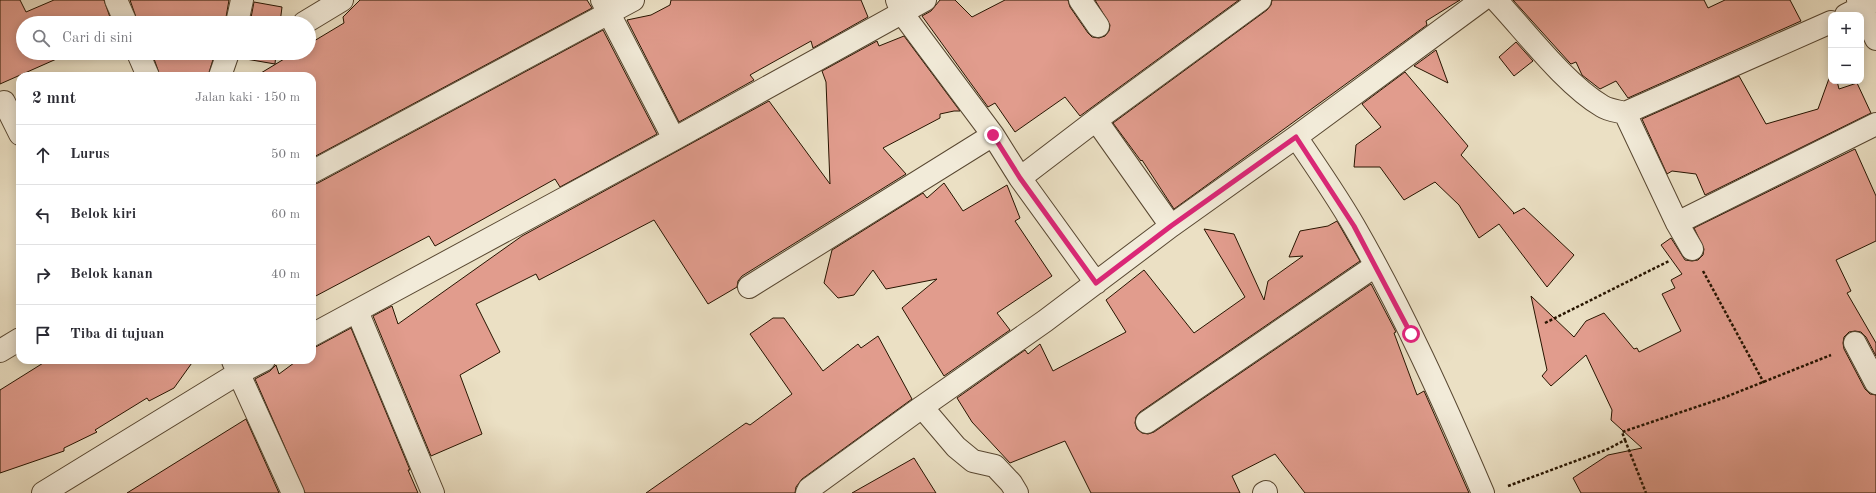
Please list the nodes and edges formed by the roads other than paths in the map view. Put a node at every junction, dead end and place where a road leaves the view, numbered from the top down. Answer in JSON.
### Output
{"nodes":[{"id":1,"x":116,"y":0,"type":"edge"},
{"id":2,"x":242,"y":0,"type":"edge"},
{"id":3,"x":342,"y":0,"type":"edge"},
{"id":4,"x":633,"y":0,"type":"edge"},
{"id":5,"x":925,"y":0,"type":"edge"},
{"id":6,"x":1080,"y":0,"type":"edge"},
{"id":7,"x":1260,"y":0,"type":"edge"},
{"id":8,"x":1482,"y":0,"type":"edge"},
{"id":9,"x":1496,"y":0,"type":"edge"},
{"id":10,"x":606,"y":6,"type":"edge"},
{"id":11,"x":1860,"y":6,"type":"edge"},
{"id":12,"x":899,"y":7,"type":"edge"},
{"id":13,"x":123,"y":16,"type":"edge"},
{"id":14,"x":238,"y":16,"type":"edge"},
{"id":15,"x":316,"y":16,"type":"edge"},
{"id":16,"x":1828,"y":23,"type":"edge"},
{"id":17,"x":1098,"y":26,"type":"dead end"},
{"id":18,"x":1876,"y":39,"type":"edge"},
{"id":19,"x":141,"y":60,"type":"edge"},
{"id":20,"x":226,"y":60,"type":"edge"},
{"id":21,"x":146,"y":72,"type":"edge"},
{"id":22,"x":221,"y":72,"type":"edge"},
{"id":23,"x":4,"y":102,"type":"dead end"},
{"id":24,"x":1625,"y":113,"type":"junction"},
{"id":25,"x":1096,"y":120,"type":"junction"},
{"id":26,"x":1876,"y":124,"type":"edge"},
{"id":27,"x":16,"y":126,"type":"edge"},
{"id":28,"x":993,"y":135,"type":"junction"},
{"id":29,"x":1296,"y":137,"type":"junction"},
{"id":30,"x":674,"y":139,"type":"junction"},
{"id":31,"x":316,"y":170,"type":"edge"},
{"id":32,"x":1020,"y":178,"type":"junction"},
{"id":33,"x":1677,"y":223,"type":"junction"},
{"id":34,"x":1171,"y":226,"type":"junction"},
{"id":35,"x":1692,"y":249,"type":"road end"},
{"id":36,"x":1375,"y":266,"type":"junction"},
{"id":37,"x":1096,"y":283,"type":"junction"},
{"id":38,"x":749,"y":287,"type":"dead end"},
{"id":39,"x":357,"y":311,"type":"junction"},
{"id":40,"x":316,"y":333,"type":"edge"},
{"id":41,"x":16,"y":341,"type":"edge"},
{"id":42,"x":1855,"y":343,"type":"road end"},
{"id":43,"x":0,"y":351,"type":"edge"},
{"id":44,"x":247,"y":364,"type":"edge"},
{"id":45,"x":235,"y":367,"type":"edge"},
{"id":46,"x":1876,"y":383,"type":"edge"},
{"id":47,"x":922,"y":407,"type":"junction"},
{"id":48,"x":1147,"y":422,"type":"dead end"},
{"id":49,"x":43,"y":493,"type":"edge"},
{"id":50,"x":293,"y":493,"type":"edge"},
{"id":51,"x":433,"y":493,"type":"edge"},
{"id":52,"x":807,"y":493,"type":"edge"},
{"id":53,"x":1017,"y":493,"type":"edge"},
{"id":54,"x":1483,"y":493,"type":"edge"}],
"edges":[{"from":1,"to":13,"type":"street"},
{"from":2,"to":14,"type":"street"},
{"from":3,"to":15,"type":"street"},
{"from":4,"to":10,"type":"street"},
{"from":5,"to":12,"type":"street"},
{"from":6,"to":17,"type":"street"},
{"from":7,"to":25,"type":"street"},
{"from":8,"to":29,"type":"street"},
{"from":9,"to":24,"type":"street"},
{"from":10,"to":30,"type":"street"},
{"from":10,"to":31,"type":"street"},
{"from":11,"to":18,"type":"street"},
{"from":12,"to":28,"type":"street"},
{"from":12,"to":30,"type":"street"},
{"from":16,"to":24,"type":"street"},
{"from":19,"to":21,"type":"street"},
{"from":20,"to":22,"type":"street"},
{"from":23,"to":27,"type":"street"},
{"from":24,"to":33,"type":"street"},
{"from":25,"to":32,"type":"street"},
{"from":25,"to":34,"type":"street"},
{"from":26,"to":33,"type":"street"},
{"from":28,"to":32,"type":"street"},
{"from":28,"to":38,"type":"street"},
{"from":29,"to":34,"type":"street"},
{"from":29,"to":36,"type":"street"},
{"from":30,"to":39,"type":"street"},
{"from":32,"to":37,"type":"street"},
{"from":33,"to":35,"type":"street"},
{"from":34,"to":37,"type":"street"},
{"from":36,"to":48,"type":"street"},
{"from":36,"to":54,"type":"street"},
{"from":37,"to":47,"type":"street"},
{"from":39,"to":40,"type":"street"},
{"from":39,"to":51,"type":"street"},
{"from":41,"to":43,"type":"street"},
{"from":42,"to":46,"type":"street"},
{"from":44,"to":45,"type":"street"},
{"from":45,"to":49,"type":"street"},
{"from":45,"to":50,"type":"street"},
{"from":47,"to":52,"type":"street"},
{"from":47,"to":53,"type":"street"}]}
